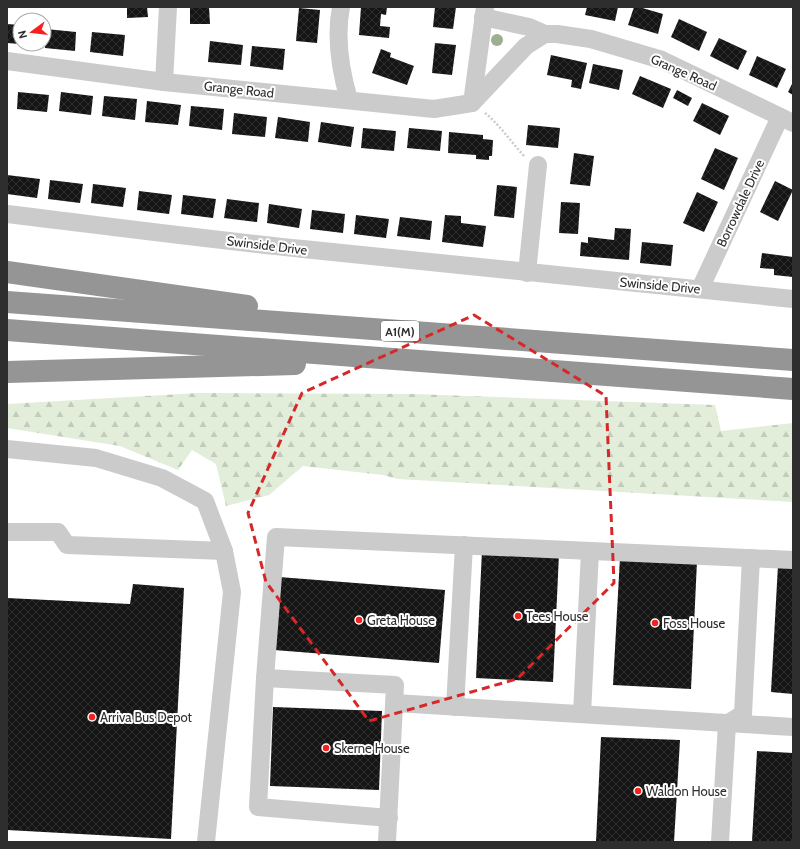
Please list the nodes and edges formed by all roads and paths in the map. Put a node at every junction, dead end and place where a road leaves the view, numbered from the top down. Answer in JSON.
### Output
{"nodes":[{"id":1,"x":168,"y":7,"type":"edge"},
{"id":2,"x":341,"y":7,"type":"edge"},
{"id":3,"x":484,"y":12,"type":"edge"},
{"id":4,"x":545,"y":34,"type":"junction"},
{"id":5,"x":7,"y":61,"type":"edge"},
{"id":6,"x":164,"y":82,"type":"junction"},
{"id":7,"x":349,"y":100,"type":"junction"},
{"id":8,"x":472,"y":103,"type":"junction"},
{"id":9,"x":786,"y":120,"type":"edge"},
{"id":10,"x":538,"y":165,"type":"joint"},
{"id":11,"x":7,"y":214,"type":"edge"},
{"id":12,"x":7,"y":272,"type":"edge"},
{"id":13,"x":527,"y":272,"type":"junction"},
{"id":14,"x":700,"y":289,"type":"junction"},
{"id":15,"x":793,"y":299,"type":"edge"},
{"id":16,"x":7,"y":302,"type":"edge"},
{"id":17,"x":7,"y":330,"type":"edge"},
{"id":18,"x":414,"y":332,"type":"junction"},
{"id":19,"x":412,"y":360,"type":"junction"},
{"id":20,"x":793,"y":360,"type":"edge"},
{"id":21,"x":7,"y":372,"type":"edge"},
{"id":22,"x":793,"y":389,"type":"edge"},
{"id":23,"x":7,"y":449,"type":"edge"},
{"id":24,"x":7,"y":532,"type":"edge"},
{"id":25,"x":464,"y":545,"type":"junction"},
{"id":26,"x":590,"y":551,"type":"junction"},
{"id":27,"x":224,"y":552,"type":"junction"},
{"id":28,"x":751,"y":558,"type":"junction"},
{"id":29,"x":793,"y":560,"type":"edge"},
{"id":30,"x":265,"y":678,"type":"junction"},
{"id":31,"x":395,"y":703,"type":"junction"},
{"id":32,"x":455,"y":707,"type":"junction"},
{"id":33,"x":582,"y":714,"type":"junction"},
{"id":34,"x":727,"y":724,"type":"junction"},
{"id":35,"x":793,"y":727,"type":"edge"},
{"id":36,"x":389,"y":818,"type":"junction"},
{"id":37,"x":206,"y":842,"type":"edge"},
{"id":38,"x":388,"y":842,"type":"edge"},
{"id":39,"x":720,"y":842,"type":"edge"}],
"edges":[{"from":1,"to":6,"type":"street"},
{"from":2,"to":7,"type":"street"},
{"from":3,"to":4,"type":"street","name":"Grange Road"},
{"from":3,"to":8,"type":"street","name":"Grange Road"},
{"from":4,"to":8,"type":"street"},
{"from":4,"to":9,"type":"street","name":"Grange Road"},
{"from":5,"to":6,"type":"street","name":"Grange Road"},
{"from":6,"to":7,"type":"street","name":"Grange Road"},
{"from":7,"to":8,"type":"street","name":"Grange Road"},
{"from":8,"to":10,"type":"path"},
{"from":9,"to":14,"type":"street","name":"Borrowdale Drive"},
{"from":10,"to":13,"type":"street"},
{"from":11,"to":13,"type":"street","name":"Swinside Drive"},
{"from":12,"to":18,"type":"highway"},
{"from":13,"to":14,"type":"street","name":"Swinside Drive"},
{"from":14,"to":15,"type":"street","name":"Swinside Drive"},
{"from":16,"to":18,"type":"highway","number":"A1(M)"},
{"from":17,"to":19,"type":"highway","number":"A1(M)"},
{"from":18,"to":20,"type":"highway","number":"A1(M)"},
{"from":19,"to":21,"type":"highway"},
{"from":19,"to":22,"type":"highway","number":"A1(M)"},
{"from":23,"to":27,"type":"street"},
{"from":24,"to":27,"type":"street"},
{"from":25,"to":26,"type":"street"},
{"from":25,"to":30,"type":"street"},
{"from":25,"to":32,"type":"street"},
{"from":26,"to":28,"type":"street"},
{"from":26,"to":33,"type":"street"},
{"from":27,"to":37,"type":"street"},
{"from":28,"to":29,"type":"street"},
{"from":28,"to":34,"type":"street"},
{"from":30,"to":31,"type":"street"},
{"from":30,"to":36,"type":"street"},
{"from":31,"to":32,"type":"street"},
{"from":31,"to":36,"type":"street"},
{"from":32,"to":33,"type":"street"},
{"from":33,"to":34,"type":"street"},
{"from":34,"to":35,"type":"street"},
{"from":34,"to":39,"type":"street"},
{"from":36,"to":38,"type":"street"}]}
